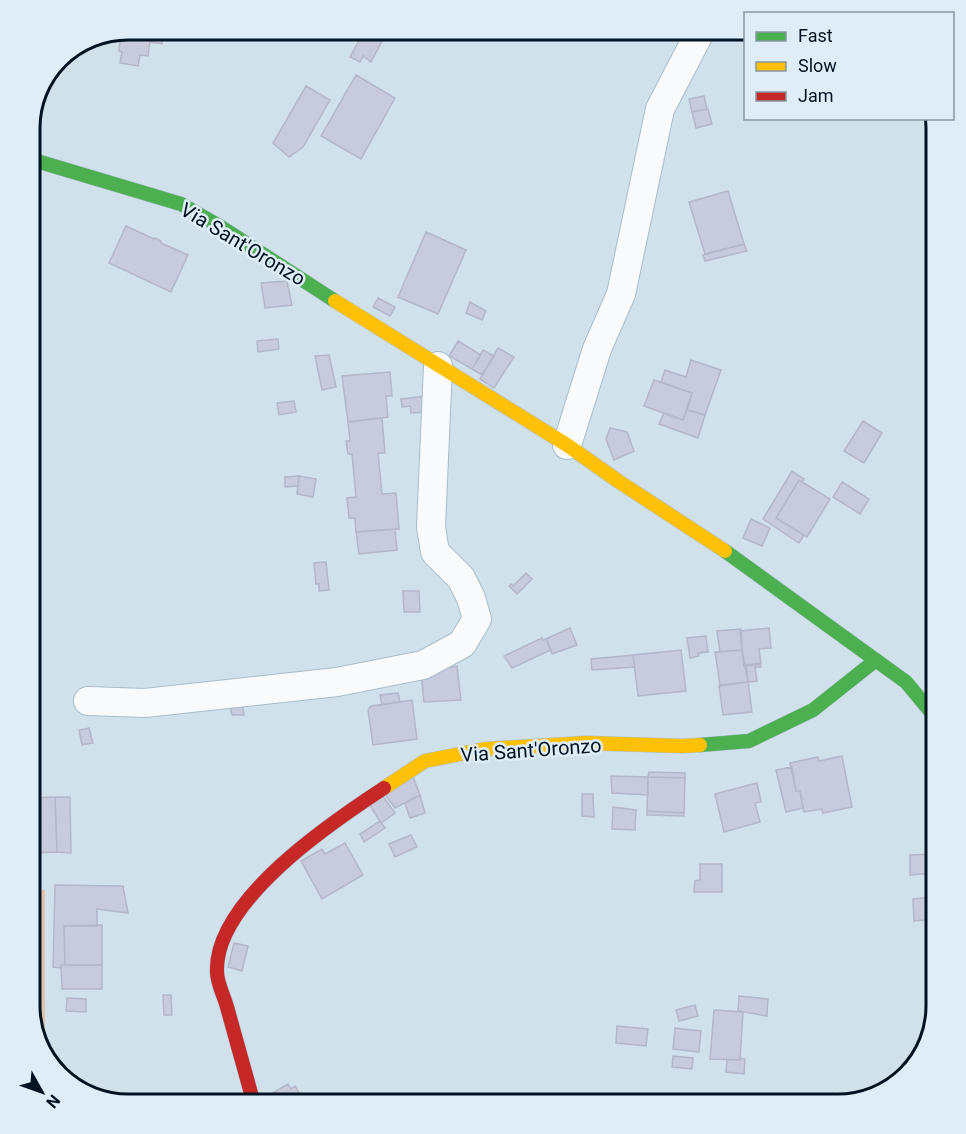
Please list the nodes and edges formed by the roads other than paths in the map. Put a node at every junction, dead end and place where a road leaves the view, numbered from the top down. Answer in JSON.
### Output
{"nodes":[{"id":1,"x":695,"y":41,"type":"edge"},
{"id":2,"x":41,"y":162,"type":"edge"},
{"id":3,"x":438,"y":366,"type":"junction"},
{"id":4,"x":567,"y":445,"type":"junction"},
{"id":5,"x":876,"y":660,"type":"junction"},
{"id":6,"x":88,"y":701,"type":"dead end"},
{"id":7,"x":926,"y":706,"type":"edge"},
{"id":8,"x":251,"y":1094,"type":"edge"}],
"edges":[{"from":1,"to":4,"type":"street"},
{"from":2,"to":3,"type":"street","name":"Via Sant'Oronzo"},
{"from":3,"to":4,"type":"street","name":"Via Sant'Oronzo"},
{"from":3,"to":6,"type":"street"},
{"from":4,"to":5,"type":"street","name":"Via Sant'Oronzo"},
{"from":5,"to":7,"type":"street","name":"Via Sant'Oronzo"},
{"from":5,"to":8,"type":"street","name":"Via Sant'Oronzo"}]}
